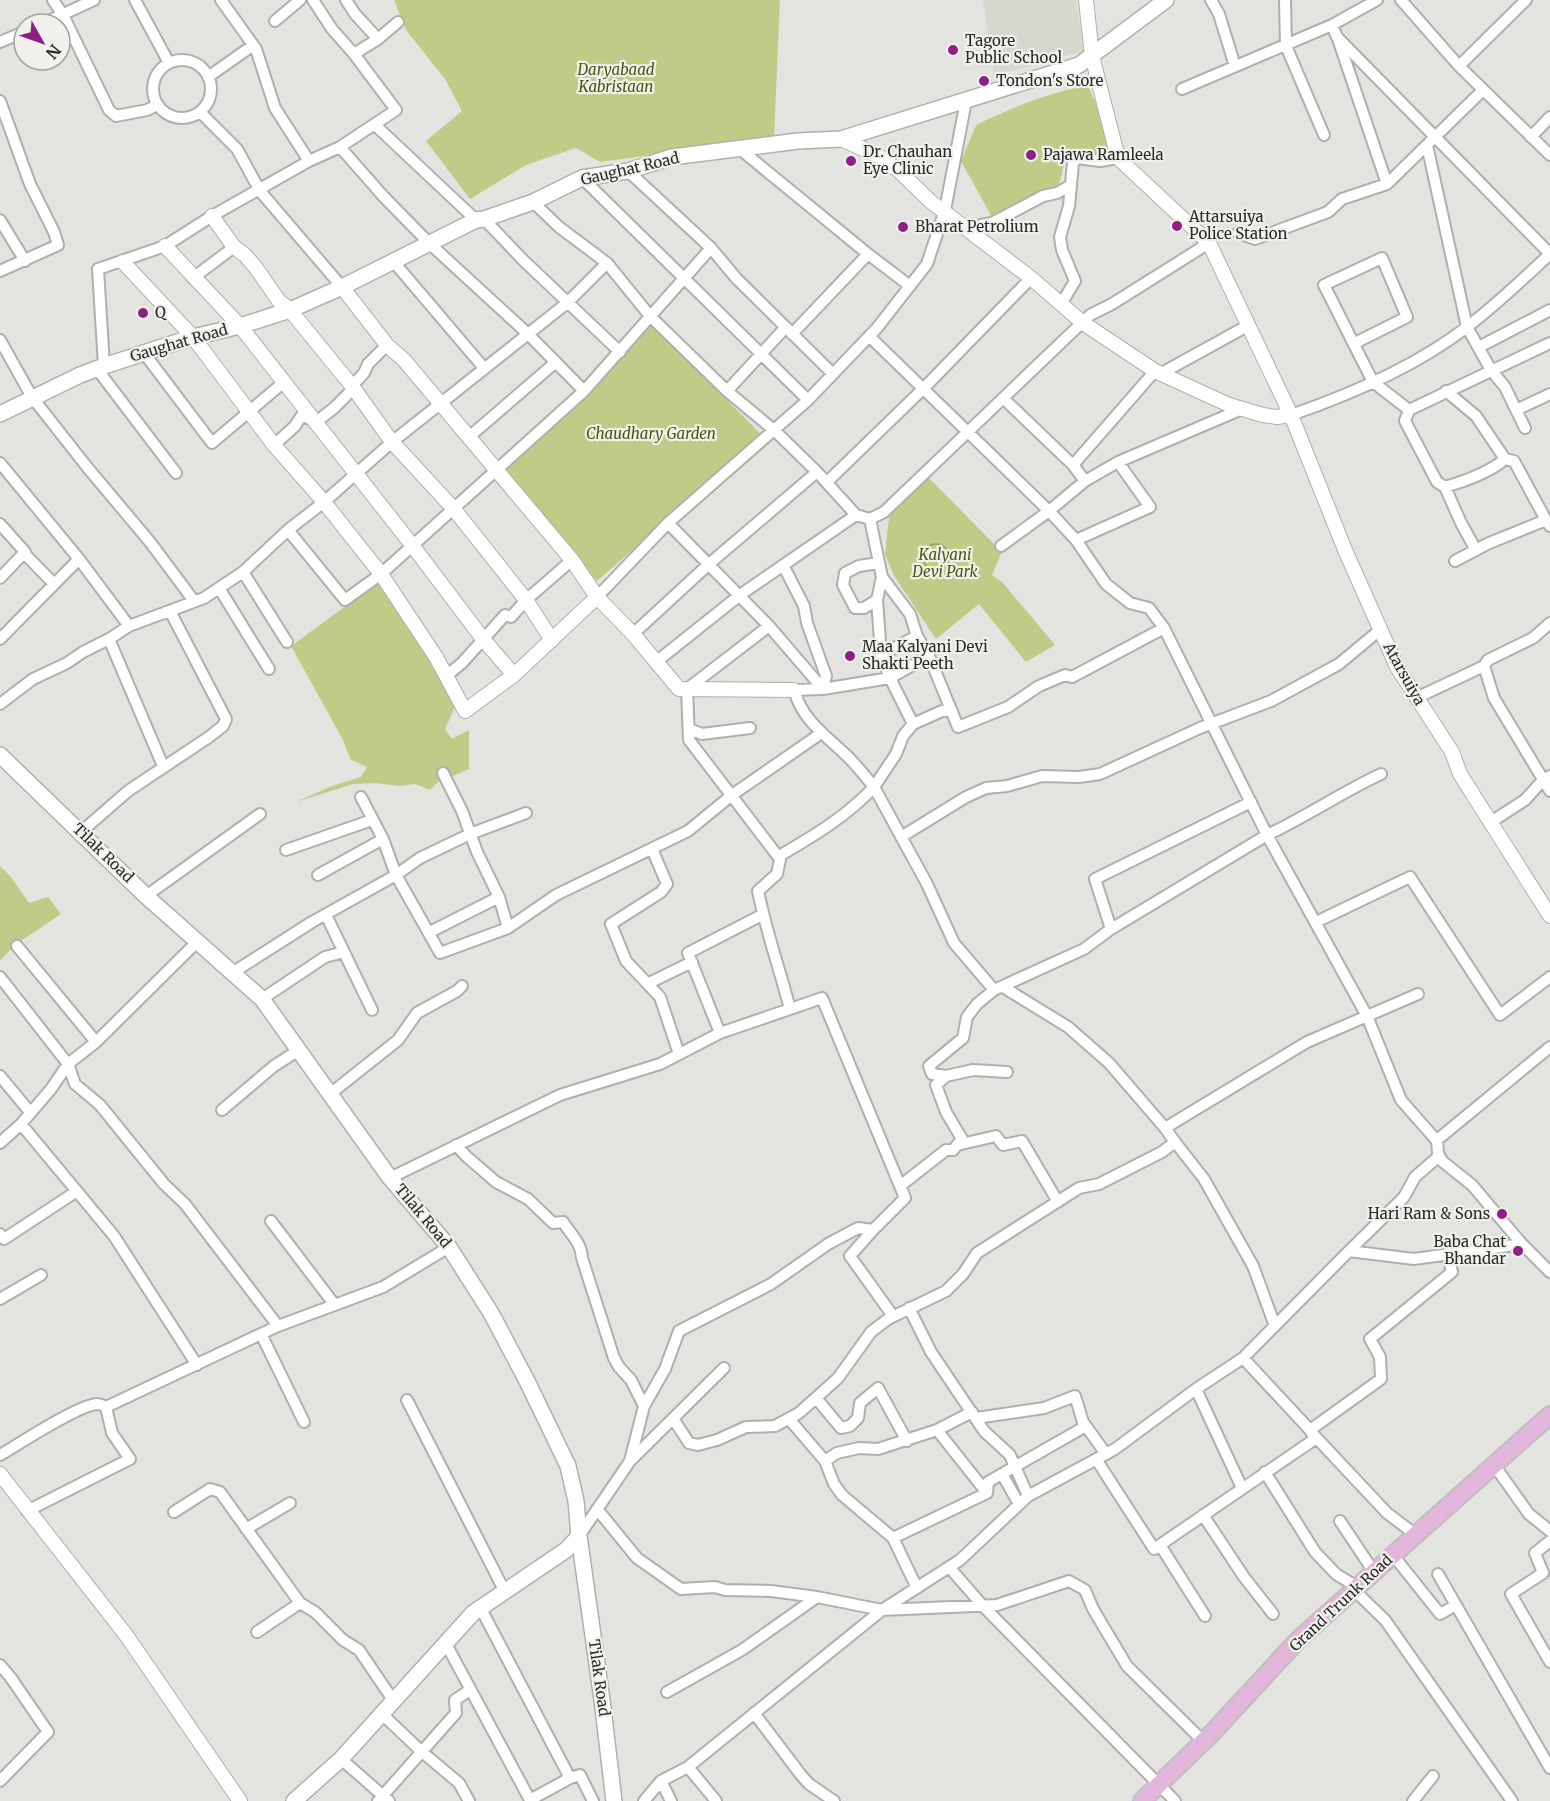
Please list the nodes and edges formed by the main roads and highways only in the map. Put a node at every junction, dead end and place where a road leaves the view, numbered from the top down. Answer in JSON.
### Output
{"nodes":[{"id":1,"x":1166,"y":0,"type":"edge"},
{"id":2,"x":0,"y":414,"type":"edge"},
{"id":3,"x":0,"y":755,"type":"edge"},
{"id":4,"x":1550,"y":1416,"type":"edge"},
{"id":5,"x":579,"y":1536,"type":"junction"},
{"id":6,"x":294,"y":1801,"type":"edge"},
{"id":7,"x":614,"y":1801,"type":"edge"},
{"id":8,"x":1142,"y":1801,"type":"edge"}],
"edges":[{"from":1,"to":2,"type":"main road","name":"Gaughat Road"},
{"from":3,"to":5,"type":"main road","name":"Tilak Road"},
{"from":4,"to":8,"type":"main road","name":"Grand Trunk Road"},
{"from":5,"to":6,"type":"main road"},
{"from":5,"to":7,"type":"main road","name":"Tilak Road"}]}
